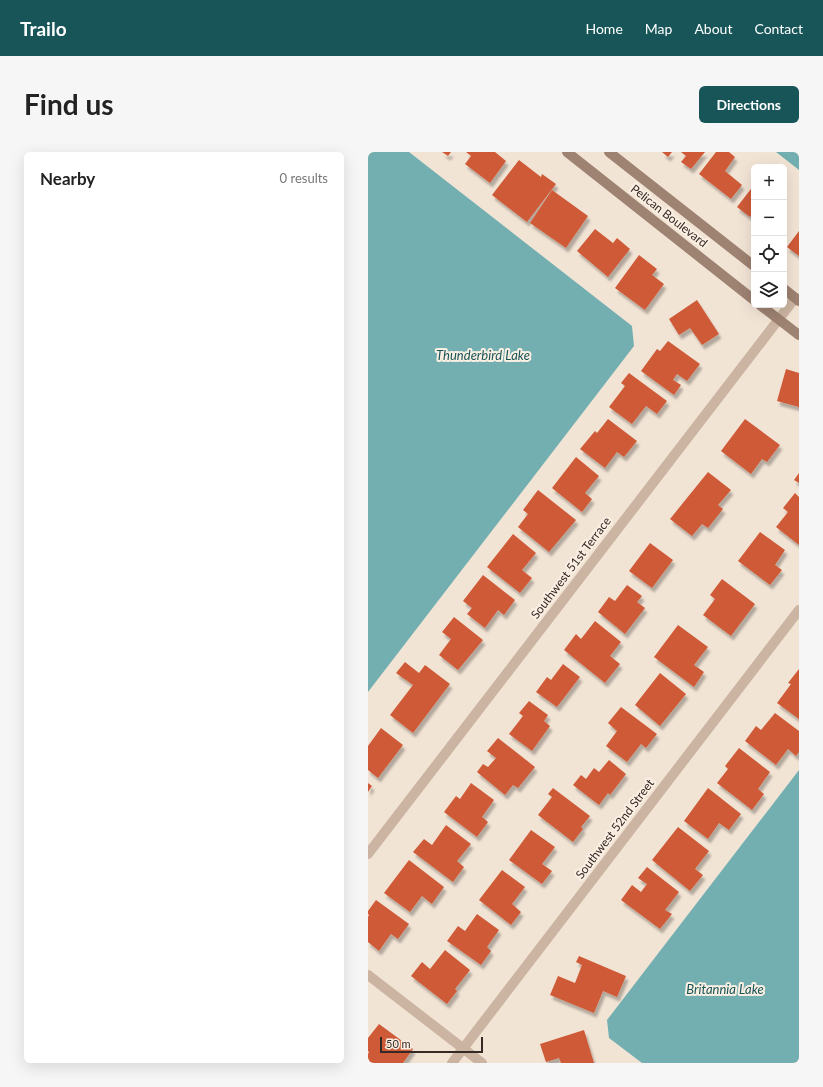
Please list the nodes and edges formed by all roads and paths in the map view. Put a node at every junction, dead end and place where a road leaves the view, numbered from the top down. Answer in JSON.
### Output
{"nodes":[{"id":1,"x":568,"y":152,"type":"edge"},
{"id":2,"x":609,"y":152,"type":"edge"},
{"id":3,"x":751,"y":264,"type":"edge"},
{"id":4,"x":787,"y":291,"type":"edge"},
{"id":5,"x":751,"y":298,"type":"edge"},
{"id":6,"x":797,"y":299,"type":"edge"},
{"id":7,"x":764,"y":308,"type":"edge"},
{"id":8,"x":778,"y":319,"type":"junction"},
{"id":9,"x":799,"y":335,"type":"edge"},
{"id":10,"x":799,"y":610,"type":"edge"},
{"id":11,"x":368,"y":854,"type":"edge"},
{"id":12,"x":368,"y":975,"type":"edge"},
{"id":13,"x":463,"y":1049,"type":"junction"},
{"id":14,"x":452,"y":1063,"type":"edge"},
{"id":15,"x":482,"y":1063,"type":"edge"}],
"edges":[{"from":1,"to":5,"type":"street","name":"Pelican Boulevard"},
{"from":2,"to":3,"type":"street","name":"Pelican Boulevard"},
{"from":4,"to":6,"type":"street"},
{"from":6,"to":8,"type":"street","name":"Southwest 51st Terrace"},
{"from":7,"to":8,"type":"street"},
{"from":8,"to":9,"type":"street"},
{"from":8,"to":11,"type":"street","name":"Southwest 51st Terrace"},
{"from":10,"to":13,"type":"street","name":"Southwest 52nd Street"},
{"from":12,"to":13,"type":"street"},
{"from":13,"to":14,"type":"street","name":"Southwest 52nd Street"},
{"from":13,"to":15,"type":"street"}]}
